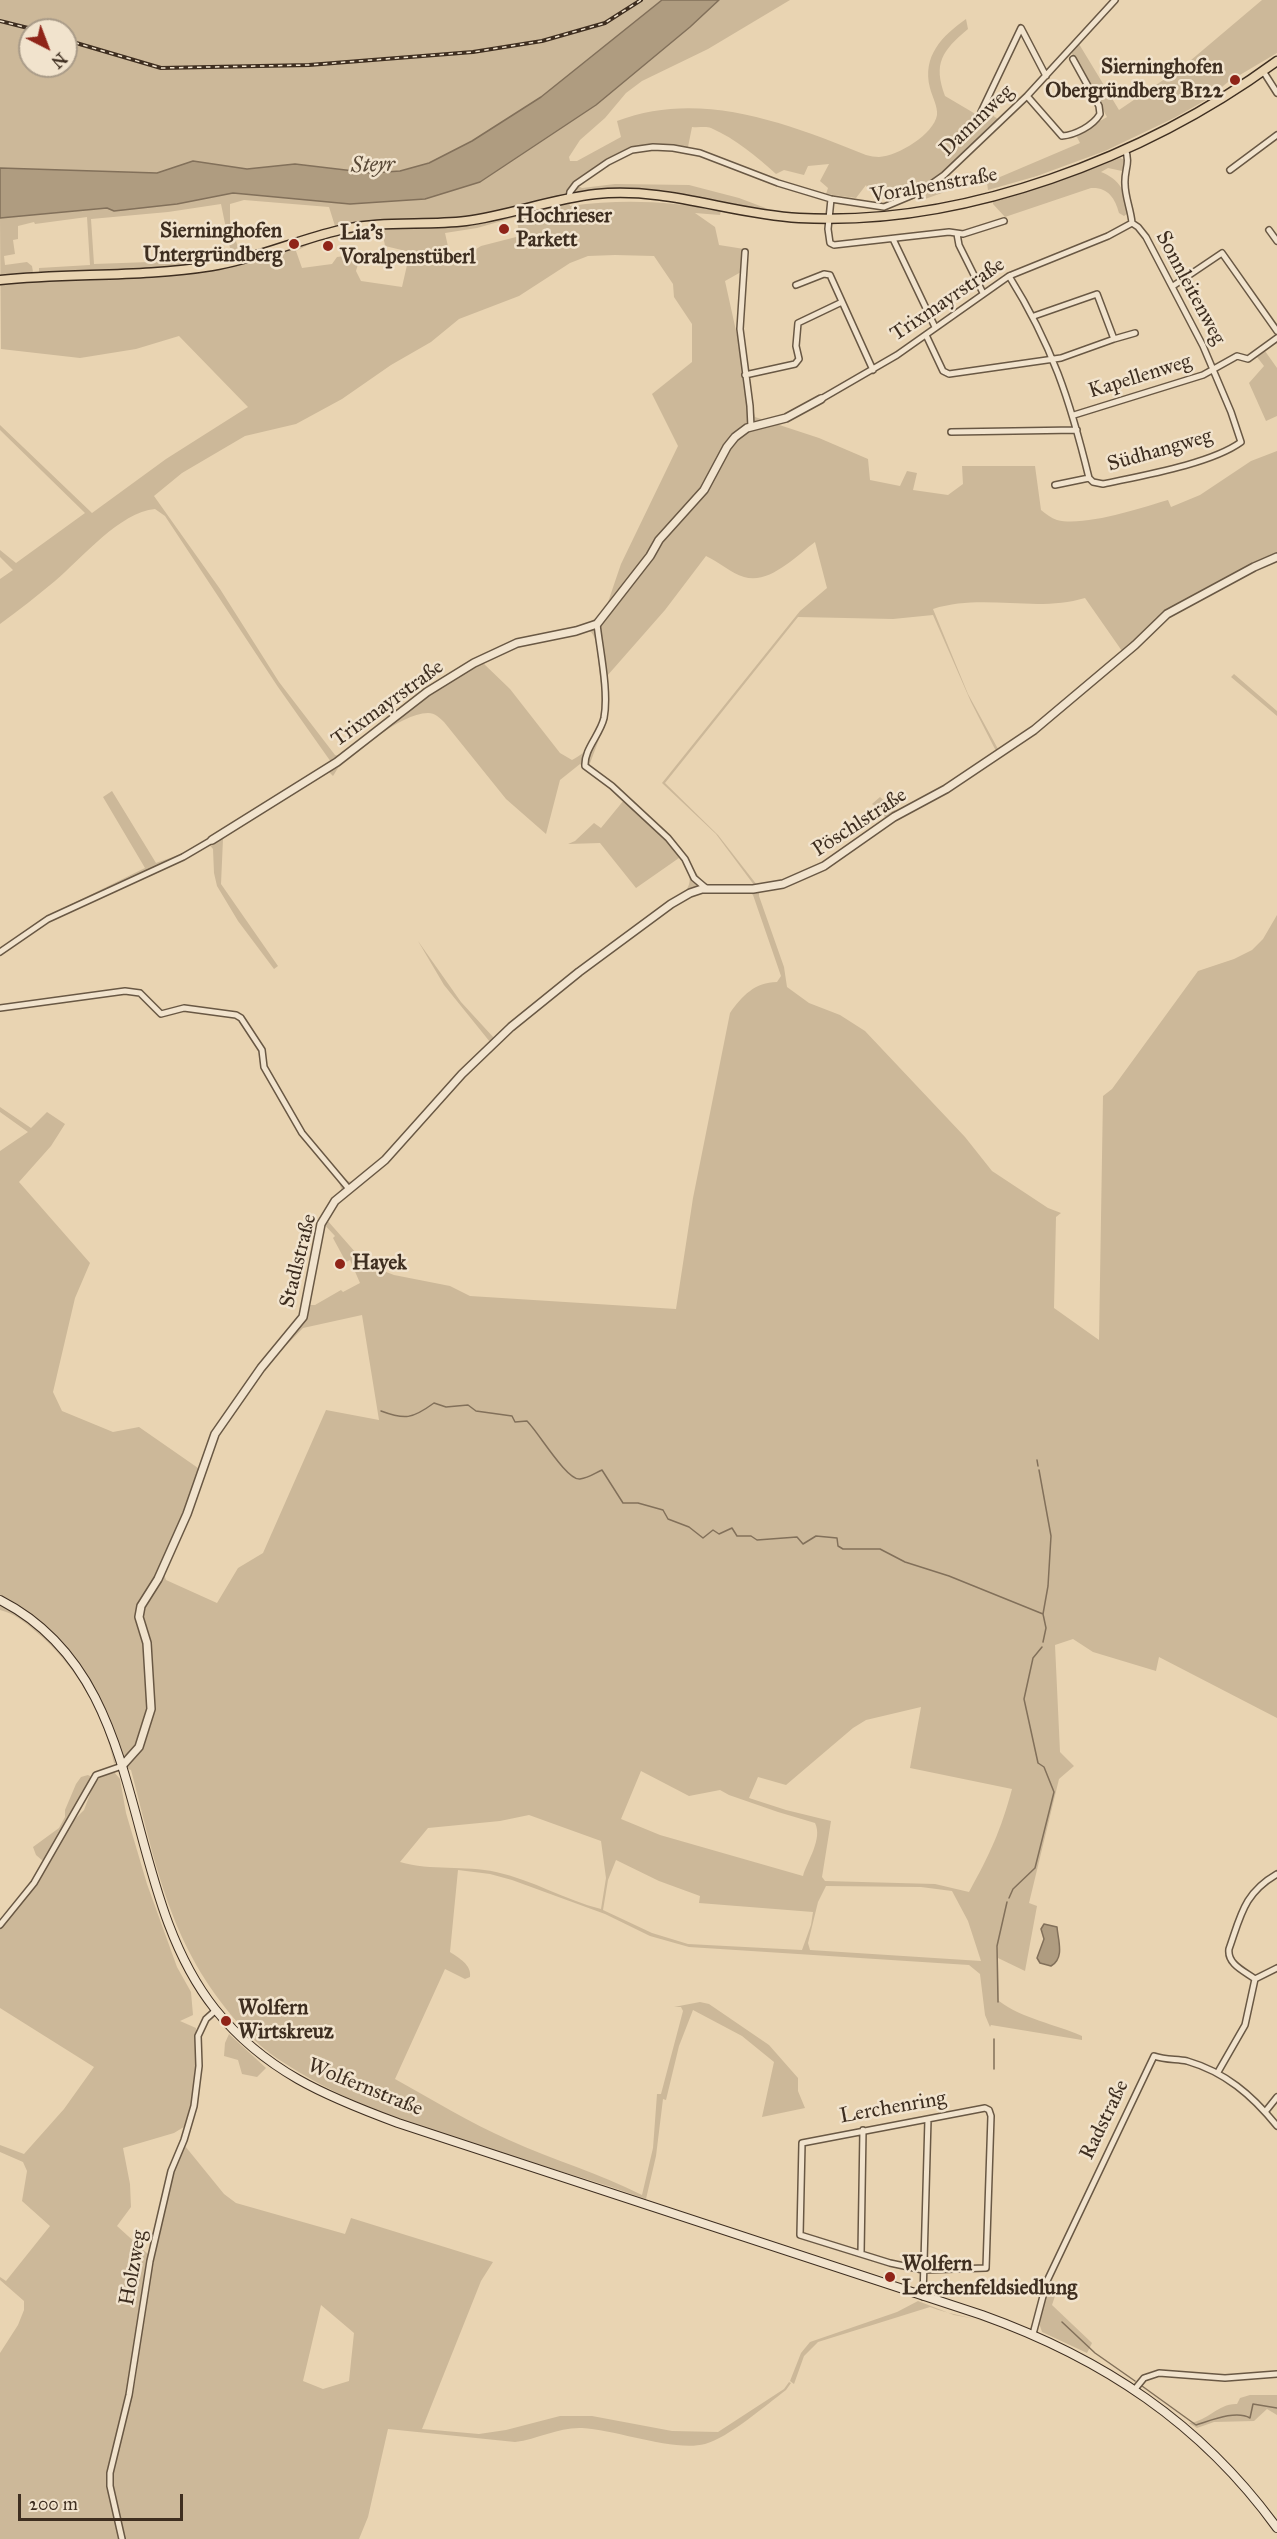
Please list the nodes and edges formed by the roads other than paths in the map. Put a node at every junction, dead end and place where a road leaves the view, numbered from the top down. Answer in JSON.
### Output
{"nodes":[{"id":1,"x":1115,"y":0,"type":"edge"},
{"id":2,"x":1072,"y":59,"type":"dead end"},
{"id":3,"x":1277,"y":61,"type":"edge"},
{"id":4,"x":1263,"y":71,"type":"junction"},
{"id":5,"x":1046,"y":76,"type":"junction"},
{"id":6,"x":1277,"y":93,"type":"edge"},
{"id":7,"x":1027,"y":96,"type":"junction"},
{"id":8,"x":981,"y":112,"type":"dead end"},
{"id":9,"x":1277,"y":135,"type":"edge"},
{"id":10,"x":1125,"y":150,"type":"junction"},
{"id":11,"x":1230,"y":170,"type":"dead end"},
{"id":12,"x":569,"y":198,"type":"junction"},
{"id":13,"x":831,"y":199,"type":"junction"},
{"id":14,"x":829,"y":219,"type":"junction"},
{"id":15,"x":1004,"y":221,"type":"dead end"},
{"id":16,"x":1132,"y":223,"type":"junction"},
{"id":17,"x":1269,"y":230,"type":"dead end"},
{"id":18,"x":957,"y":234,"type":"junction"},
{"id":19,"x":893,"y":239,"type":"junction"},
{"id":20,"x":1277,"y":241,"type":"edge"},
{"id":21,"x":745,"y":252,"type":"dead end"},
{"id":22,"x":1009,"y":276,"type":"junction"},
{"id":23,"x":0,"y":280,"type":"edge"},
{"id":24,"x":796,"y":285,"type":"dead end"},
{"id":25,"x":1173,"y":286,"type":"junction"},
{"id":26,"x":983,"y":293,"type":"junction"},
{"id":27,"x":842,"y":302,"type":"junction"},
{"id":28,"x":1034,"y":316,"type":"junction"},
{"id":29,"x":935,"y":327,"type":"junction"},
{"id":30,"x":1277,"y":330,"type":"edge"},
{"id":31,"x":1136,"y":333,"type":"dead end"},
{"id":32,"x":926,"y":335,"type":"junction"},
{"id":33,"x":1277,"y":338,"type":"edge"},
{"id":34,"x":1114,"y":339,"type":"junction"},
{"id":35,"x":1054,"y":359,"type":"junction"},
{"id":36,"x":873,"y":370,"type":"junction"},
{"id":37,"x":1214,"y":371,"type":"junction"},
{"id":38,"x":745,"y":375,"type":"junction"},
{"id":39,"x":821,"y":399,"type":"joint"},
{"id":40,"x":1074,"y":415,"type":"junction"},
{"id":41,"x":751,"y":427,"type":"junction"},
{"id":42,"x":1077,"y":430,"type":"junction"},
{"id":43,"x":951,"y":432,"type":"dead end"},
{"id":44,"x":1241,"y":442,"type":"joint"},
{"id":45,"x":1089,"y":478,"type":"junction"},
{"id":46,"x":1055,"y":485,"type":"dead end"},
{"id":47,"x":1277,"y":557,"type":"edge"},
{"id":48,"x":597,"y":624,"type":"junction"},
{"id":49,"x":212,"y":840,"type":"joint"},
{"id":50,"x":694,"y":878,"type":"junction"},
{"id":51,"x":707,"y":889,"type":"junction"},
{"id":52,"x":690,"y":893,"type":"junction"},
{"id":53,"x":0,"y":952,"type":"edge"},
{"id":54,"x":0,"y":1008,"type":"edge"},
{"id":55,"x":349,"y":1189,"type":"junction"},
{"id":56,"x":0,"y":1600,"type":"edge"},
{"id":57,"x":122,"y":1766,"type":"junction"},
{"id":58,"x":1277,"y":1874,"type":"edge"},
{"id":59,"x":0,"y":1925,"type":"edge"},
{"id":60,"x":1277,"y":1968,"type":"edge"},
{"id":61,"x":1255,"y":1979,"type":"junction"},
{"id":62,"x":216,"y":2010,"type":"junction"},
{"id":63,"x":1218,"y":2072,"type":"junction"},
{"id":64,"x":1277,"y":2097,"type":"edge"},
{"id":65,"x":1265,"y":2112,"type":"junction"},
{"id":66,"x":928,"y":2119,"type":"junction"},
{"id":67,"x":1277,"y":2126,"type":"edge"},
{"id":68,"x":863,"y":2130,"type":"junction"},
{"id":69,"x":861,"y":2253,"type":"junction"},
{"id":70,"x":923,"y":2270,"type":"junction"},
{"id":71,"x":923,"y":2297,"type":"junction"},
{"id":72,"x":1033,"y":2334,"type":"junction"},
{"id":73,"x":1277,"y":2374,"type":"edge"},
{"id":74,"x":1135,"y":2389,"type":"junction"},
{"id":75,"x":1277,"y":2528,"type":"edge"},
{"id":76,"x":122,"y":2539,"type":"edge"}],
"edges":[{"from":1,"to":5,"type":"street","name":"Dammweg"},
{"from":2,"to":7,"type":"street"},
{"from":3,"to":4,"type":"main road","name":"Voralpenstraße"},
{"from":4,"to":6,"type":"street"},
{"from":4,"to":10,"type":"main road","name":"Voralpenstraße"},
{"from":5,"to":7,"type":"street","name":"Dammweg"},
{"from":5,"to":8,"type":"street"},
{"from":7,"to":13,"type":"street","name":"Dammweg"},
{"from":9,"to":11,"type":"street"},
{"from":10,"to":14,"type":"main road","name":"Voralpenstraße"},
{"from":10,"to":16,"type":"street","name":"Sonnleitenweg"},
{"from":12,"to":13,"type":"street"},
{"from":12,"to":14,"type":"main road","name":"Voralpenstraße"},
{"from":12,"to":23,"type":"main road","name":"Voralpenstraße"},
{"from":13,"to":14,"type":"street"},
{"from":14,"to":19,"type":"street"},
{"from":15,"to":18,"type":"street"},
{"from":16,"to":22,"type":"street","name":"Trixmayrstraße"},
{"from":16,"to":25,"type":"street","name":"Sonnleitenweg"},
{"from":17,"to":20,"type":"street"},
{"from":18,"to":19,"type":"street"},
{"from":18,"to":26,"type":"street"},
{"from":19,"to":29,"type":"street"},
{"from":21,"to":38,"type":"street"},
{"from":22,"to":26,"type":"street","name":"Trixmayrstraße"},
{"from":22,"to":28,"type":"street","name":"Südhangweg"},
{"from":24,"to":27,"type":"street"},
{"from":25,"to":30,"type":"street"},
{"from":25,"to":37,"type":"street","name":"Sonnleitenweg"},
{"from":26,"to":29,"type":"street","name":"Trixmayrstraße"},
{"from":27,"to":36,"type":"street"},
{"from":27,"to":38,"type":"street"},
{"from":28,"to":34,"type":"street"},
{"from":28,"to":35,"type":"street","name":"Südhangweg"},
{"from":29,"to":32,"type":"street","name":"Trixmayrstraße"},
{"from":31,"to":34,"type":"street"},
{"from":32,"to":35,"type":"street"},
{"from":32,"to":36,"type":"street","name":"Trixmayrstraße"},
{"from":33,"to":37,"type":"street","name":"Kapellenweg"},
{"from":34,"to":35,"type":"street"},
{"from":35,"to":40,"type":"street","name":"Südhangweg"},
{"from":36,"to":39,"type":"street","name":"Trixmayrstraße"},
{"from":37,"to":40,"type":"street","name":"Kapellenweg"},
{"from":37,"to":44,"type":"street","name":"Sonnleitenweg"},
{"from":38,"to":41,"type":"street"},
{"from":39,"to":41,"type":"street"},
{"from":40,"to":42,"type":"street","name":"Südhangweg"},
{"from":41,"to":48,"type":"street"},
{"from":42,"to":43,"type":"street"},
{"from":42,"to":45,"type":"street","name":"Südhangweg"},
{"from":44,"to":45,"type":"street","name":"Südhangweg"},
{"from":45,"to":46,"type":"street","name":"Südhangweg"},
{"from":47,"to":51,"type":"street","name":"Pöschlstraße"},
{"from":48,"to":49,"type":"street","name":"Trixmayrstraße"},
{"from":48,"to":50,"type":"street"},
{"from":49,"to":53,"type":"street","name":"Trixmayrstraße"},
{"from":50,"to":51,"type":"street"},
{"from":50,"to":52,"type":"street"},
{"from":51,"to":52,"type":"street","name":"Stadlstraße"},
{"from":52,"to":55,"type":"street","name":"Stadlstraße"},
{"from":54,"to":55,"type":"street"},
{"from":55,"to":57,"type":"street","name":"Stadlstraße"},
{"from":56,"to":57,"type":"main road","name":"Wolfernstraße"},
{"from":57,"to":59,"type":"street"},
{"from":57,"to":62,"type":"main road","name":"Wolfernstraße"},
{"from":58,"to":61,"type":"street"},
{"from":60,"to":61,"type":"street"},
{"from":61,"to":63,"type":"street"},
{"from":62,"to":71,"type":"main road","name":"Wolfernstraße"},
{"from":62,"to":76,"type":"street","name":"Holzweg"},
{"from":63,"to":65,"type":"street","name":"Radstraße"},
{"from":63,"to":72,"type":"street","name":"Radstraße"},
{"from":64,"to":65,"type":"street"},
{"from":65,"to":67,"type":"street","name":"Radstraße"},
{"from":66,"to":68,"type":"street","name":"Lerchenring"},
{"from":66,"to":70,"type":"street"},
{"from":66,"to":70,"type":"street","name":"Lerchenring"},
{"from":68,"to":69,"type":"street"},
{"from":68,"to":69,"type":"street","name":"Lerchenring"},
{"from":69,"to":70,"type":"street","name":"Lerchenring"},
{"from":70,"to":71,"type":"street"},
{"from":71,"to":72,"type":"main road","name":"Wolfernstraße"},
{"from":72,"to":74,"type":"main road","name":"Wolfernstraße"},
{"from":73,"to":74,"type":"street"},
{"from":74,"to":75,"type":"main road","name":"Wolfernstraße"}]}
